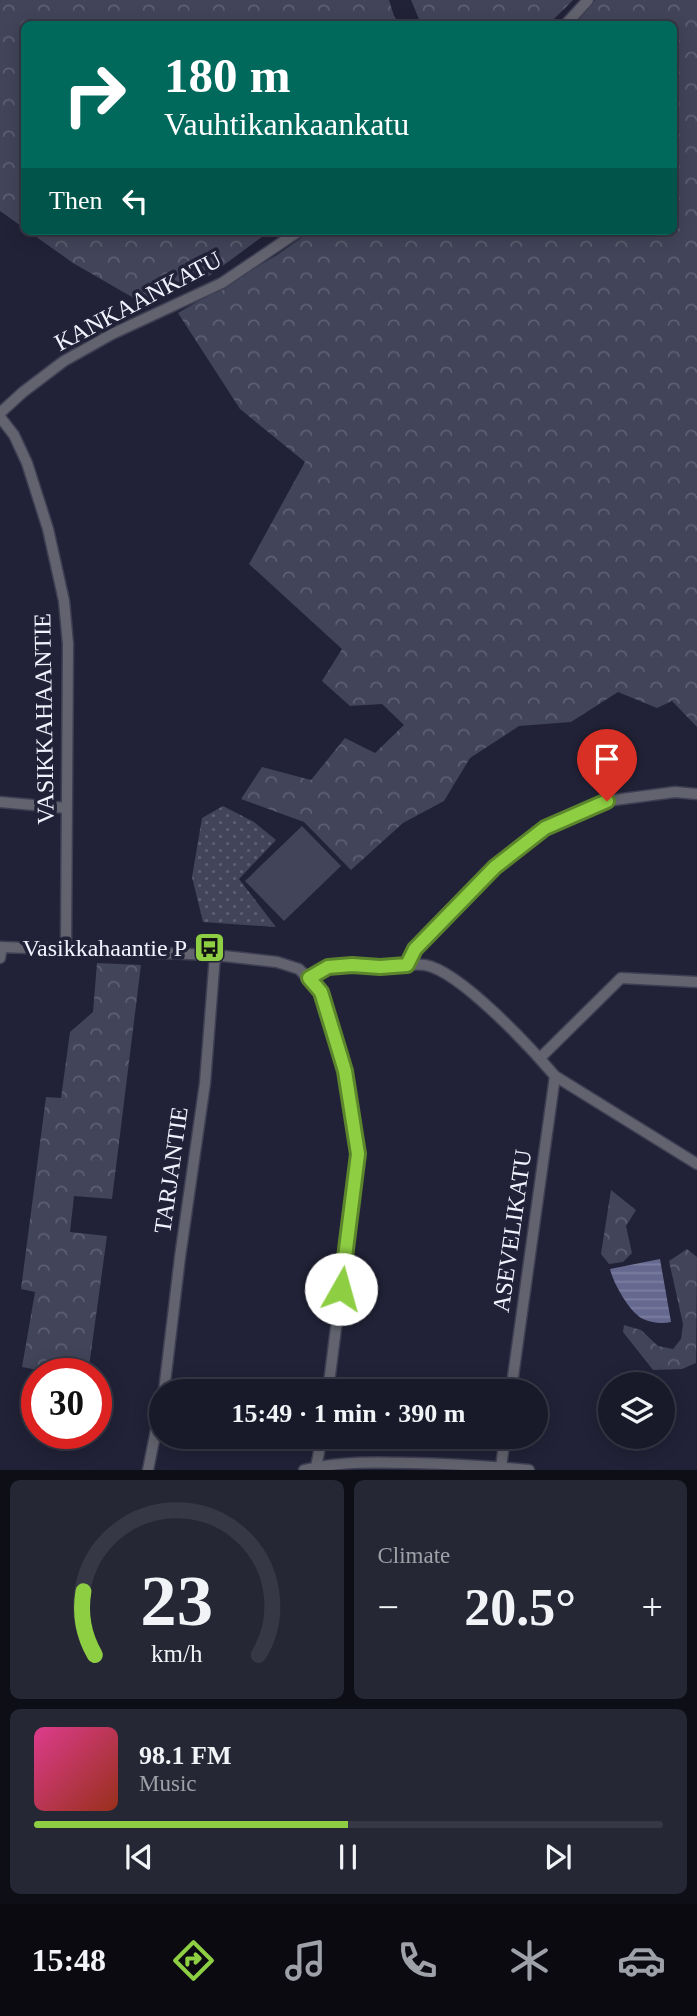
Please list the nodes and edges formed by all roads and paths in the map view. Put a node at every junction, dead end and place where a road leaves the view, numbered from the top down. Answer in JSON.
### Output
{"nodes":[{"id":1,"x":588,"y":0,"type":"edge"},
{"id":2,"x":569,"y":21,"type":"edge"},
{"id":3,"x":293,"y":235,"type":"edge"},
{"id":4,"x":0,"y":415,"type":"edge"},
{"id":5,"x":697,"y":794,"type":"edge"},
{"id":6,"x":0,"y":803,"type":"edge"},
{"id":7,"x":66,"y":808,"type":"junction"},
{"id":8,"x":66,"y":948,"type":"junction"},
{"id":9,"x":1,"y":951,"type":"edge"},
{"id":10,"x":215,"y":955,"type":"junction"},
{"id":11,"x":407,"y":965,"type":"junction"},
{"id":12,"x":309,"y":978,"type":"junction"},
{"id":13,"x":697,"y":982,"type":"edge"},
{"id":14,"x":540,"y":1058,"type":"junction"},
{"id":15,"x":555,"y":1076,"type":"junction"},
{"id":16,"x":697,"y":1164,"type":"edge"},
{"id":17,"x":165,"y":1379,"type":"edge"},
{"id":18,"x":330,"y":1379,"type":"edge"},
{"id":19,"x":513,"y":1379,"type":"edge"},
{"id":20,"x":152,"y":1449,"type":"edge"},
{"id":21,"x":320,"y":1449,"type":"edge"},
{"id":22,"x":503,"y":1449,"type":"edge"},
{"id":23,"x":316,"y":1467,"type":"junction"},
{"id":24,"x":500,"y":1467,"type":"junction"},
{"id":25,"x":148,"y":1470,"type":"edge"},
{"id":26,"x":304,"y":1470,"type":"edge"},
{"id":27,"x":528,"y":1470,"type":"edge"}],
"edges":[{"from":1,"to":2,"type":"street"},
{"from":3,"to":4,"type":"street","name":"KANKAANKATU"},
{"from":4,"to":7,"type":"street","name":"VASIKKAHAANTIE"},
{"from":5,"to":11,"type":"street"},
{"from":6,"to":7,"type":"street"},
{"from":7,"to":8,"type":"street","name":"VASIKKAHAANTIE"},
{"from":8,"to":9,"type":"street"},
{"from":8,"to":10,"type":"street"},
{"from":10,"to":12,"type":"street"},
{"from":10,"to":17,"type":"street","name":"TARJANTIE"},
{"from":11,"to":12,"type":"street"},
{"from":11,"to":14,"type":"street"},
{"from":12,"to":18,"type":"street"},
{"from":13,"to":14,"type":"street"},
{"from":14,"to":15,"type":"street"},
{"from":15,"to":16,"type":"street"},
{"from":15,"to":19,"type":"street","name":"ASEVELIKATU"},
{"from":20,"to":25,"type":"street"},
{"from":21,"to":23,"type":"street"},
{"from":22,"to":24,"type":"street"},
{"from":23,"to":24,"type":"street"},
{"from":23,"to":26,"type":"street"},
{"from":24,"to":27,"type":"street"}]}
